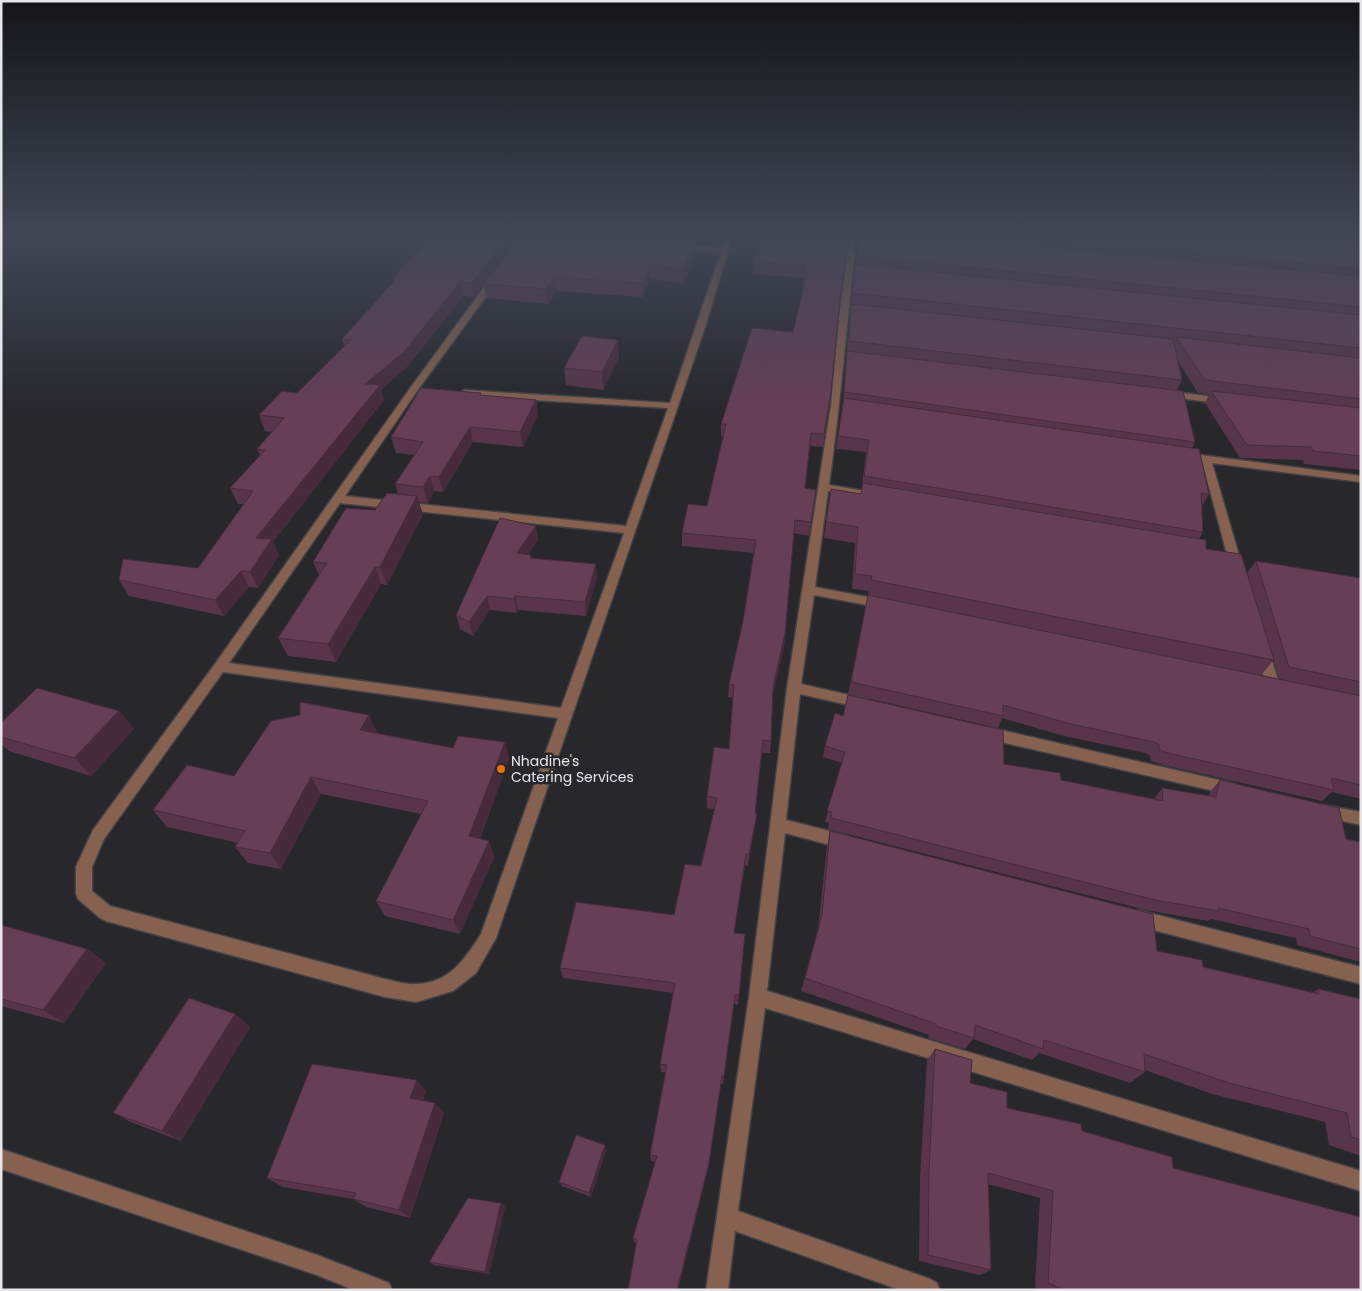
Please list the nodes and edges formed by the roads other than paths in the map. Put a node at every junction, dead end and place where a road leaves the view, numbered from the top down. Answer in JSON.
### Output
{"nodes":[{"id":1,"x":485,"y":294,"type":"edge"},
{"id":2,"x":711,"y":294,"type":"edge"},
{"id":3,"x":851,"y":294,"type":"edge"},
{"id":4,"x":453,"y":392,"type":"edge"},
{"id":5,"x":1155,"y":392,"type":"edge"},
{"id":6,"x":1233,"y":402,"type":"edge"},
{"id":7,"x":674,"y":406,"type":"junction"},
{"id":8,"x":1177,"y":455,"type":"edge"},
{"id":9,"x":1206,"y":459,"type":"junction"},
{"id":10,"x":1361,"y":479,"type":"edge"},
{"id":11,"x":823,"y":487,"type":"junction"},
{"id":12,"x":892,"y":498,"type":"edge"},
{"id":13,"x":338,"y":499,"type":"junction"},
{"id":14,"x":630,"y":530,"type":"junction"},
{"id":15,"x":1242,"y":584,"type":"edge"},
{"id":16,"x":810,"y":590,"type":"junction"},
{"id":17,"x":898,"y":607,"type":"edge"},
{"id":18,"x":1259,"y":640,"type":"edge"},
{"id":19,"x":220,"y":668,"type":"junction"},
{"id":20,"x":1273,"y":686,"type":"edge"},
{"id":21,"x":794,"y":688,"type":"junction"},
{"id":22,"x":871,"y":706,"type":"edge"},
{"id":23,"x":565,"y":714,"type":"junction"},
{"id":24,"x":977,"y":730,"type":"edge"},
{"id":25,"x":1246,"y":792,"type":"edge"},
{"id":26,"x":1313,"y":808,"type":"edge"},
{"id":27,"x":1361,"y":819,"type":"edge"},
{"id":28,"x":780,"y":825,"type":"junction"},
{"id":29,"x":856,"y":845,"type":"edge"},
{"id":30,"x":1122,"y":914,"type":"edge"},
{"id":31,"x":1361,"y":976,"type":"edge"},
{"id":32,"x":758,"y":997,"type":"junction"},
{"id":33,"x":1,"y":1159,"type":"edge"},
{"id":34,"x":1361,"y":1181,"type":"edge"},
{"id":35,"x":728,"y":1218,"type":"junction"},
{"id":36,"x":382,"y":1290,"type":"edge"},
{"id":37,"x":717,"y":1290,"type":"edge"},
{"id":38,"x":930,"y":1290,"type":"edge"}],
"edges":[{"from":1,"to":13,"type":"street"},
{"from":2,"to":7,"type":"street"},
{"from":3,"to":11,"type":"street"},
{"from":4,"to":7,"type":"street"},
{"from":5,"to":6,"type":"street"},
{"from":7,"to":14,"type":"street"},
{"from":8,"to":9,"type":"street"},
{"from":9,"to":10,"type":"street"},
{"from":9,"to":15,"type":"street"},
{"from":11,"to":12,"type":"street"},
{"from":11,"to":16,"type":"street"},
{"from":13,"to":14,"type":"street"},
{"from":13,"to":19,"type":"street"},
{"from":14,"to":23,"type":"street"},
{"from":16,"to":17,"type":"street"},
{"from":16,"to":21,"type":"street"},
{"from":18,"to":20,"type":"street"},
{"from":19,"to":23,"type":"street"},
{"from":19,"to":23,"type":"street"},
{"from":21,"to":22,"type":"street"},
{"from":21,"to":28,"type":"street"},
{"from":24,"to":25,"type":"street"},
{"from":26,"to":27,"type":"street"},
{"from":28,"to":29,"type":"street"},
{"from":28,"to":32,"type":"street"},
{"from":30,"to":31,"type":"street"},
{"from":32,"to":34,"type":"street"},
{"from":32,"to":35,"type":"street"},
{"from":33,"to":36,"type":"street"},
{"from":35,"to":37,"type":"street"},
{"from":35,"to":38,"type":"street"}]}
